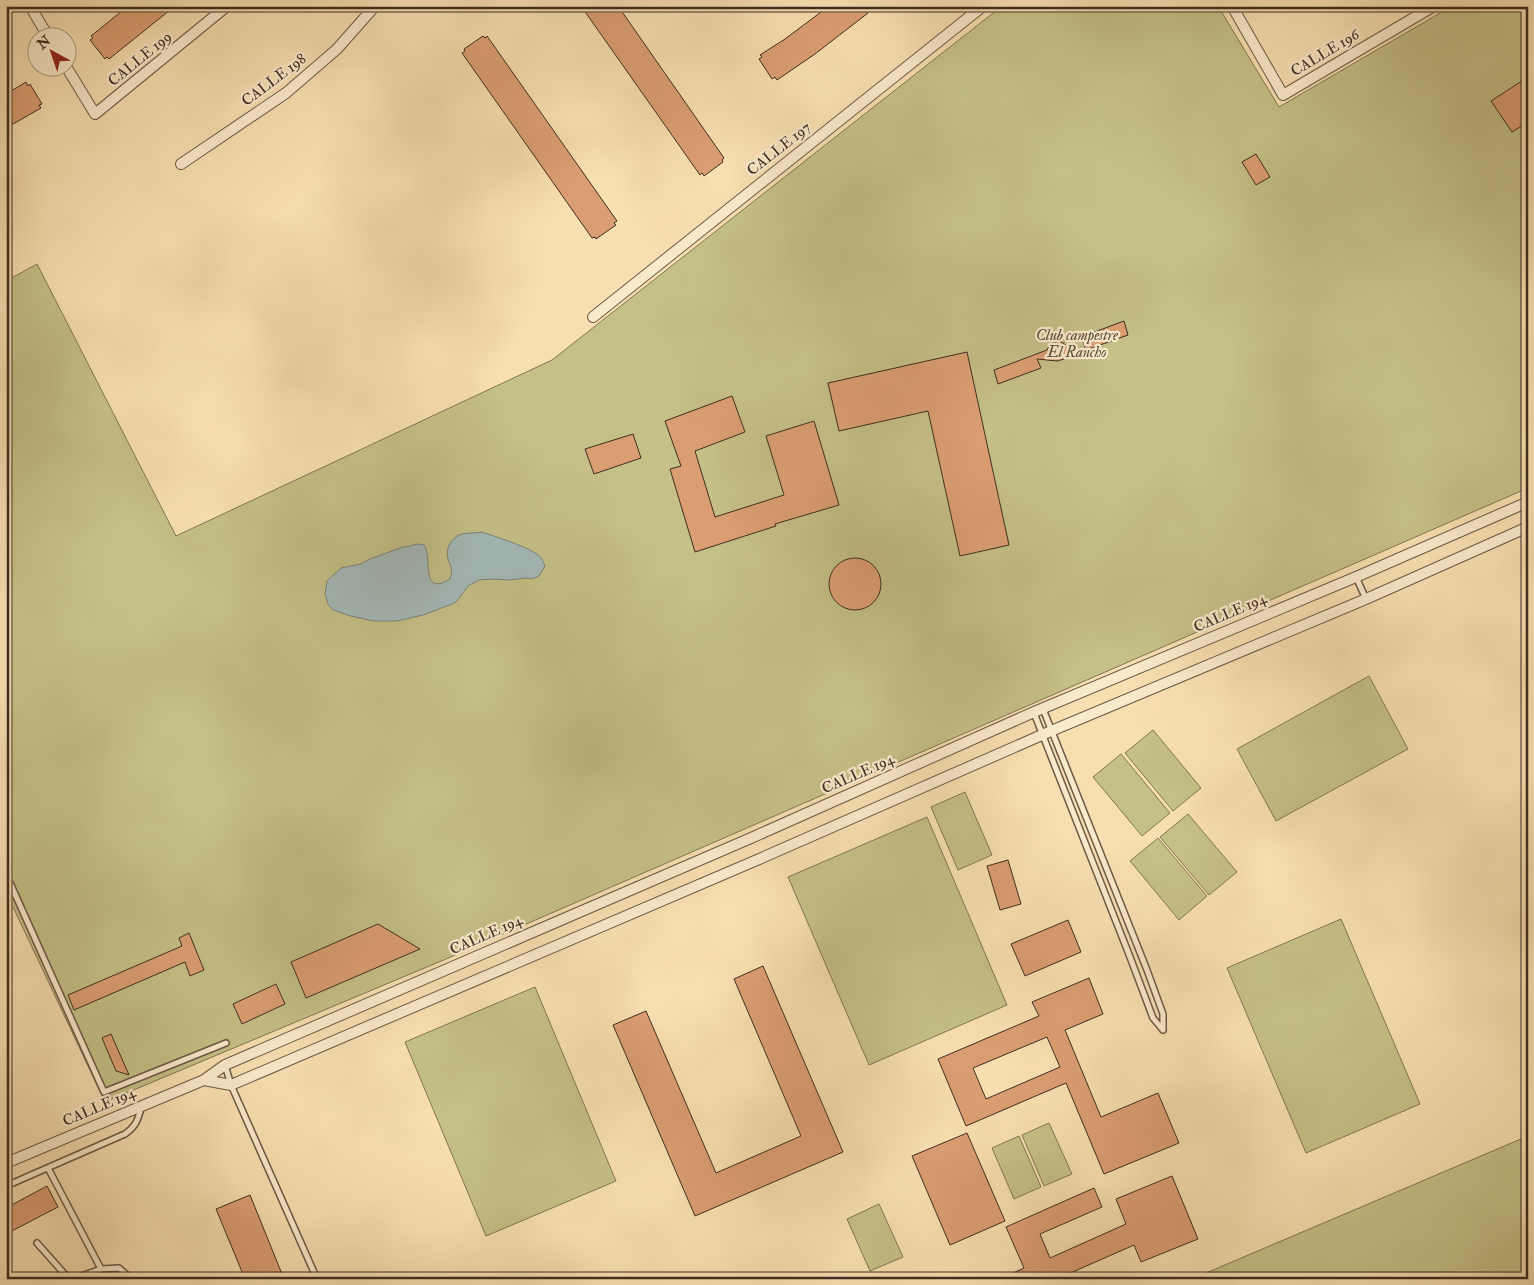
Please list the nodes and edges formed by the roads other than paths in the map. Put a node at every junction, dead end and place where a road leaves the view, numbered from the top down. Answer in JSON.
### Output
{"nodes":[{"id":1,"x":30,"y":6,"type":"edge"},
{"id":2,"x":227,"y":6,"type":"edge"},
{"id":3,"x":375,"y":6,"type":"edge"},
{"id":4,"x":983,"y":6,"type":"edge"},
{"id":5,"x":1232,"y":6,"type":"edge"},
{"id":6,"x":1434,"y":6,"type":"edge"},
{"id":7,"x":43,"y":28,"type":"edge"},
{"id":8,"x":73,"y":78,"type":"edge"},
{"id":9,"x":181,"y":164,"type":"dead end"},
{"id":10,"x":593,"y":316,"type":"dead end"},
{"id":11,"x":1528,"y":502,"type":"edge"},
{"id":12,"x":1528,"y":527,"type":"edge"},
{"id":13,"x":1356,"y":577,"type":"junction"},
{"id":14,"x":1366,"y":599,"type":"junction"},
{"id":15,"x":1038,"y":710,"type":"junction"},
{"id":16,"x":1047,"y":733,"type":"junction"},
{"id":17,"x":6,"y":874,"type":"edge"},
{"id":18,"x":226,"y":1043,"type":"dead end"},
{"id":19,"x":225,"y":1065,"type":"junction"},
{"id":20,"x":204,"y":1080,"type":"junction"},
{"id":21,"x":232,"y":1085,"type":"junction"},
{"id":22,"x":141,"y":1105,"type":"junction"},
{"id":23,"x":6,"y":1164,"type":"edge"},
{"id":24,"x":48,"y":1168,"type":"junction"},
{"id":25,"x":6,"y":1186,"type":"edge"},
{"id":26,"x":37,"y":1243,"type":"dead end"},
{"id":27,"x":101,"y":1269,"type":"junction"},
{"id":28,"x":69,"y":1279,"type":"edge"},
{"id":29,"x":73,"y":1279,"type":"edge"},
{"id":30,"x":131,"y":1279,"type":"edge"},
{"id":31,"x":317,"y":1279,"type":"edge"}],
"edges":[{"from":1,"to":7,"type":"street"},
{"from":2,"to":8,"type":"street","name":"CALLE 199"},
{"from":3,"to":9,"type":"street","name":"CALLE 198"},
{"from":4,"to":10,"type":"street","name":"CALLE 197"},
{"from":5,"to":6,"type":"street","name":"CALLE 196"},
{"from":11,"to":13,"type":"street","name":"CALLE 194"},
{"from":12,"to":14,"type":"street"},
{"from":13,"to":14,"type":"lane"},
{"from":13,"to":15,"type":"street","name":"CALLE 194"},
{"from":14,"to":16,"type":"street"},
{"from":15,"to":16,"type":"lane"},
{"from":15,"to":16,"type":"lane"},
{"from":15,"to":19,"type":"street","name":"CALLE 194"},
{"from":16,"to":16,"type":"lane"},
{"from":16,"to":21,"type":"street"},
{"from":17,"to":18,"type":"lane"},
{"from":19,"to":20,"type":"street","name":"CALLE 194"},
{"from":19,"to":21,"type":"lane"},
{"from":20,"to":21,"type":"street"},
{"from":20,"to":22,"type":"street","name":"CALLE 194"},
{"from":21,"to":31,"type":"lane"},
{"from":22,"to":23,"type":"street","name":"CALLE 194"},
{"from":22,"to":24,"type":"lane"},
{"from":24,"to":25,"type":"lane"},
{"from":24,"to":27,"type":"lane"},
{"from":26,"to":28,"type":"lane"},
{"from":27,"to":29,"type":"lane"},
{"from":27,"to":30,"type":"lane"}]}
